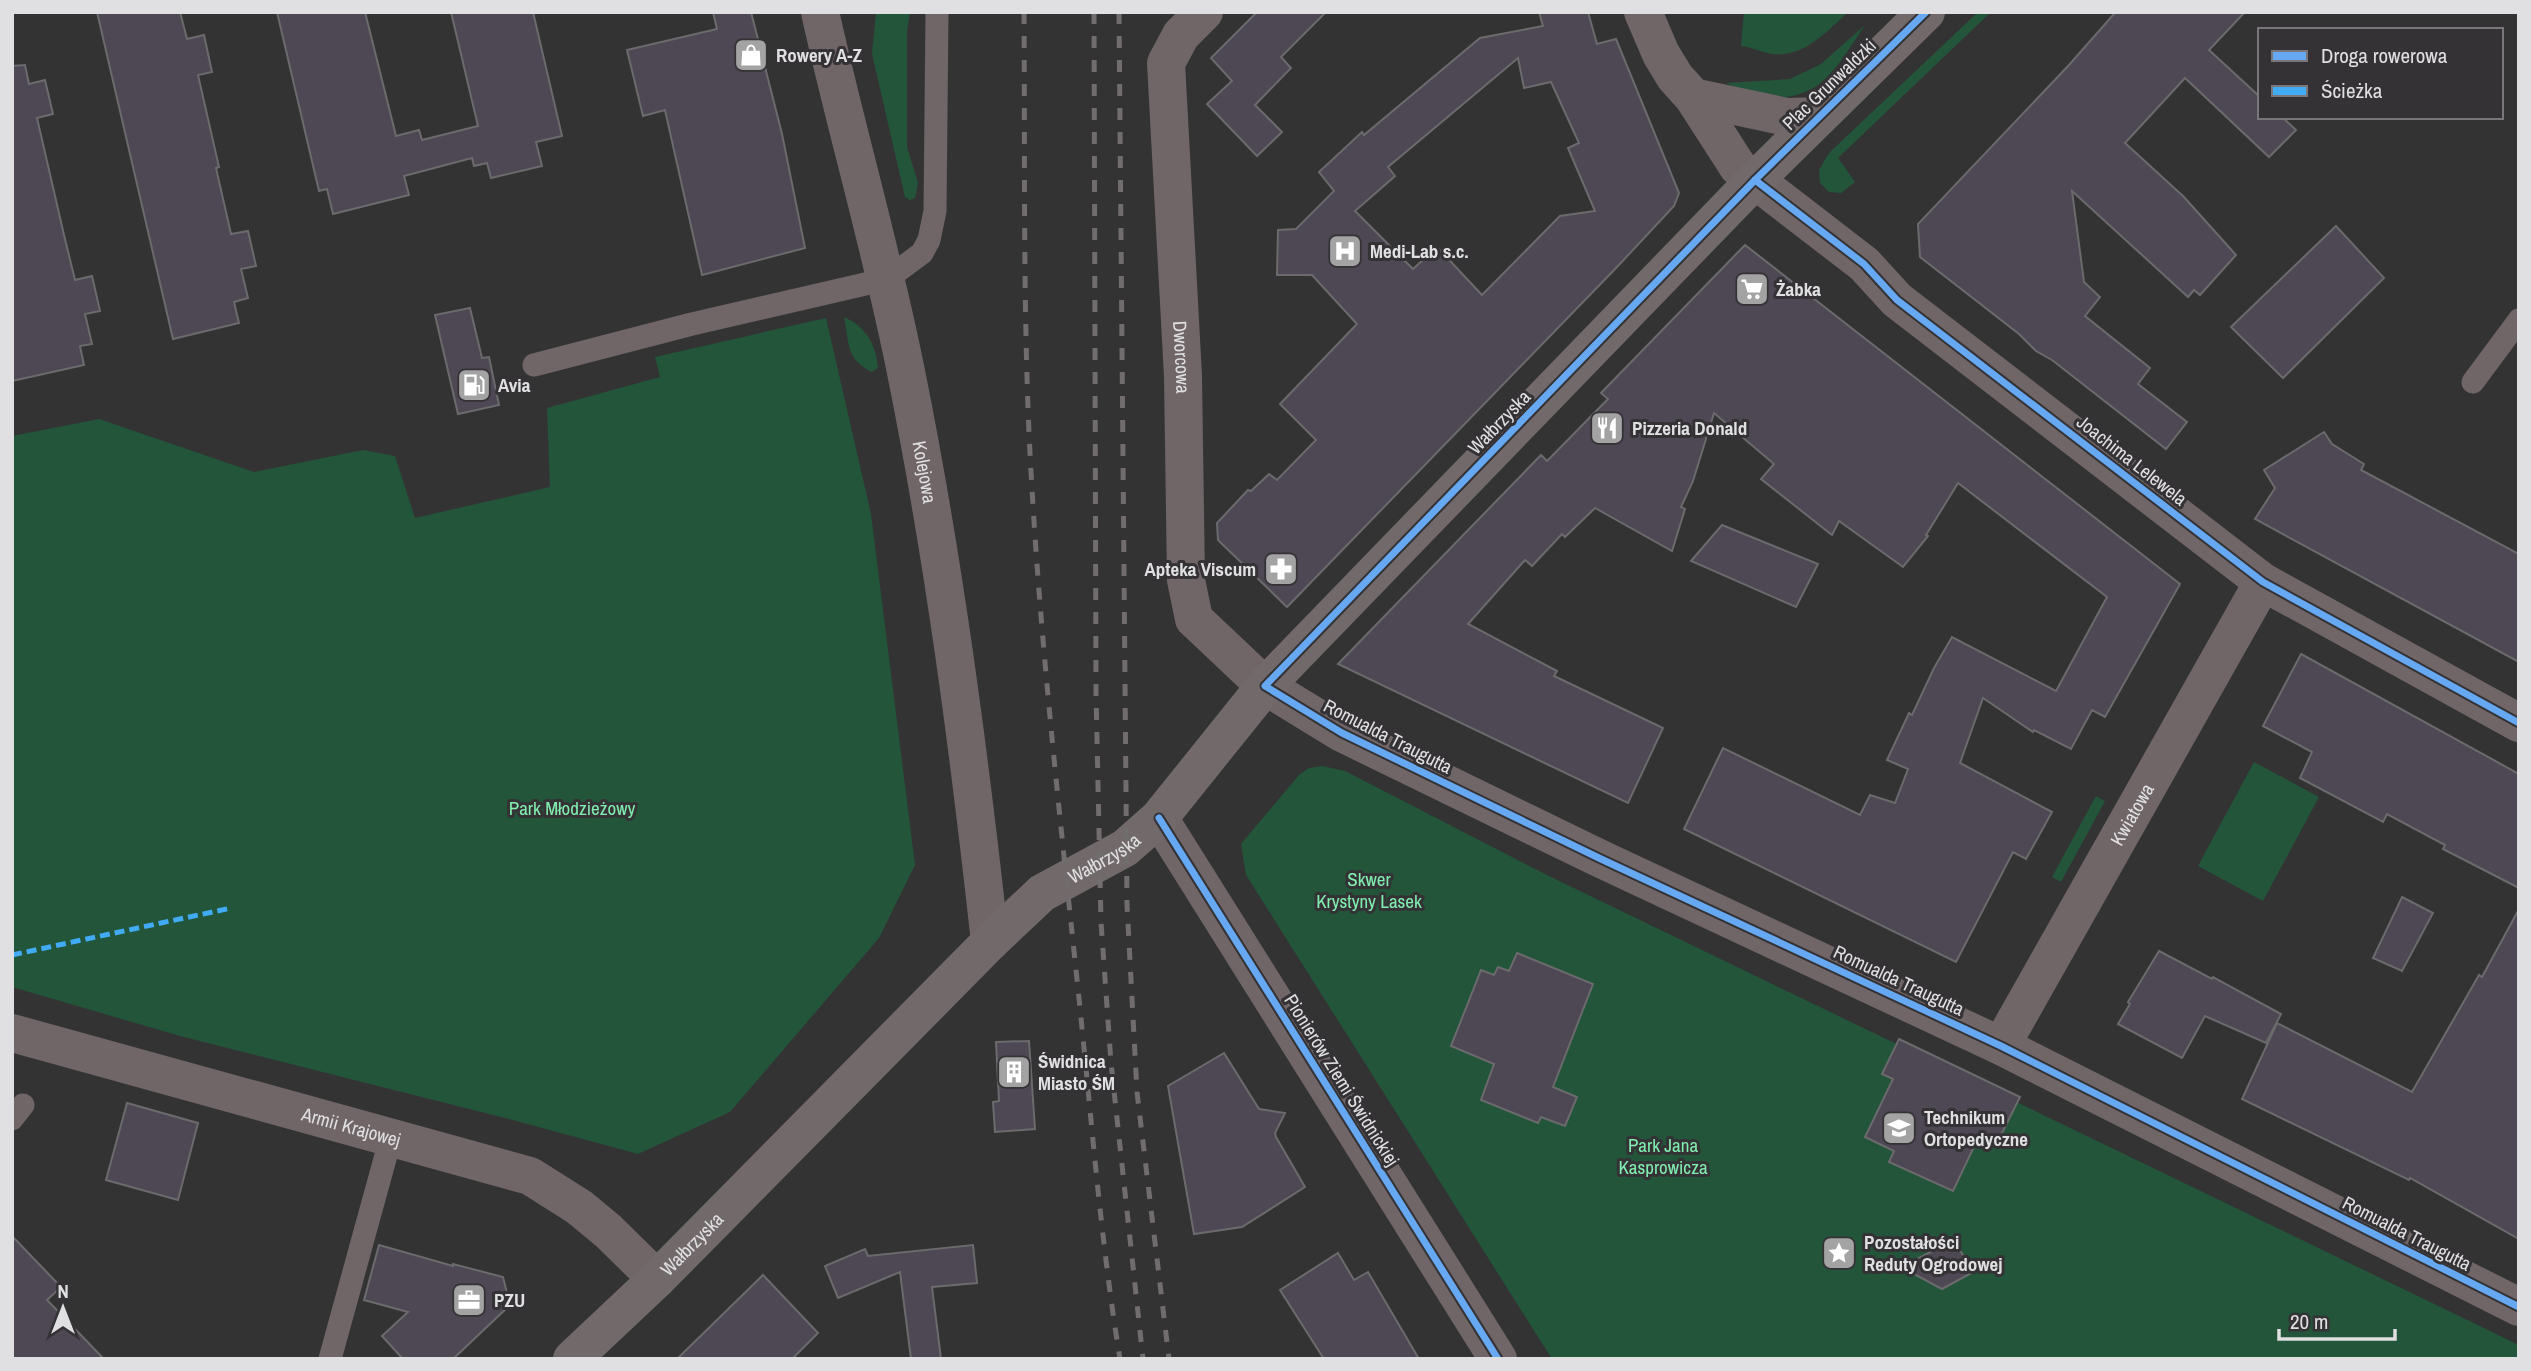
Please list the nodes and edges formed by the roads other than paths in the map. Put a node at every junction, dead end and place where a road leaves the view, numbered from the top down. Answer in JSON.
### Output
{"nodes":[{"id":1,"x":820,"y":12,"type":"edge"},
{"id":2,"x":937,"y":12,"type":"edge"},
{"id":3,"x":1204,"y":12,"type":"edge"},
{"id":4,"x":1643,"y":12,"type":"edge"},
{"id":5,"x":1926,"y":12,"type":"edge"},
{"id":6,"x":1693,"y":97,"type":"junction"},
{"id":7,"x":1819,"y":116,"type":"junction"},
{"id":8,"x":1755,"y":180,"type":"junction"},
{"id":9,"x":887,"y":279,"type":"junction"},
{"id":10,"x":2519,"y":320,"type":"edge"},
{"id":11,"x":534,"y":365,"type":"dead end"},
{"id":12,"x":2473,"y":382,"type":"dead end"},
{"id":13,"x":2263,"y":582,"type":"junction"},
{"id":14,"x":1265,"y":686,"type":"junction"},
{"id":15,"x":2519,"y":723,"type":"edge"},
{"id":16,"x":1159,"y":818,"type":"junction"},
{"id":17,"x":990,"y":942,"type":"junction"},
{"id":18,"x":12,"y":1033,"type":"edge"},
{"id":19,"x":2001,"y":1046,"type":"junction"},
{"id":20,"x":391,"y":1138,"type":"junction"},
{"id":21,"x":657,"y":1279,"type":"junction"},
{"id":22,"x":2519,"y":1307,"type":"edge"},
{"id":23,"x":330,"y":1359,"type":"edge"},
{"id":24,"x":572,"y":1359,"type":"edge"},
{"id":25,"x":1498,"y":1359,"type":"edge"}],
"edges":[{"from":1,"to":9,"type":"street","name":"Kolejowa"},
{"from":2,"to":9,"type":"lane"},
{"from":3,"to":14,"type":"street","name":"Dworcowa"},
{"from":4,"to":6,"type":"street"},
{"from":5,"to":7,"type":"main road","name":"Plac Grunwaldzki"},
{"from":6,"to":7,"type":"street","name":"Plac Grunwaldzki"},
{"from":6,"to":8,"type":"street"},
{"from":7,"to":8,"type":"main road","name":"Plac Grunwaldzki"},
{"from":8,"to":13,"type":"street","name":"Joachima Lelewela"},
{"from":8,"to":14,"type":"main road","name":"Wałbrzyska"},
{"from":9,"to":11,"type":"lane"},
{"from":9,"to":17,"type":"street","name":"Kolejowa"},
{"from":10,"to":12,"type":"lane"},
{"from":13,"to":15,"type":"street","name":"Joachima Lelewela"},
{"from":13,"to":19,"type":"street","name":"Kwiatowa"},
{"from":14,"to":16,"type":"main road","name":"Wałbrzyska"},
{"from":14,"to":19,"type":"street","name":"Romualda Traugutta"},
{"from":16,"to":17,"type":"main road","name":"Wałbrzyska"},
{"from":16,"to":25,"type":"street","name":"Pionierów Ziemi Świdnickiej"},
{"from":17,"to":21,"type":"main road","name":"Wałbrzyska"},
{"from":18,"to":20,"type":"street","name":"Armii Krajowej"},
{"from":19,"to":22,"type":"street","name":"Romualda Traugutta"},
{"from":20,"to":21,"type":"street","name":"Armii Krajowej"},
{"from":20,"to":23,"type":"lane"},
{"from":21,"to":24,"type":"main road","name":"Wałbrzyska"}]}
